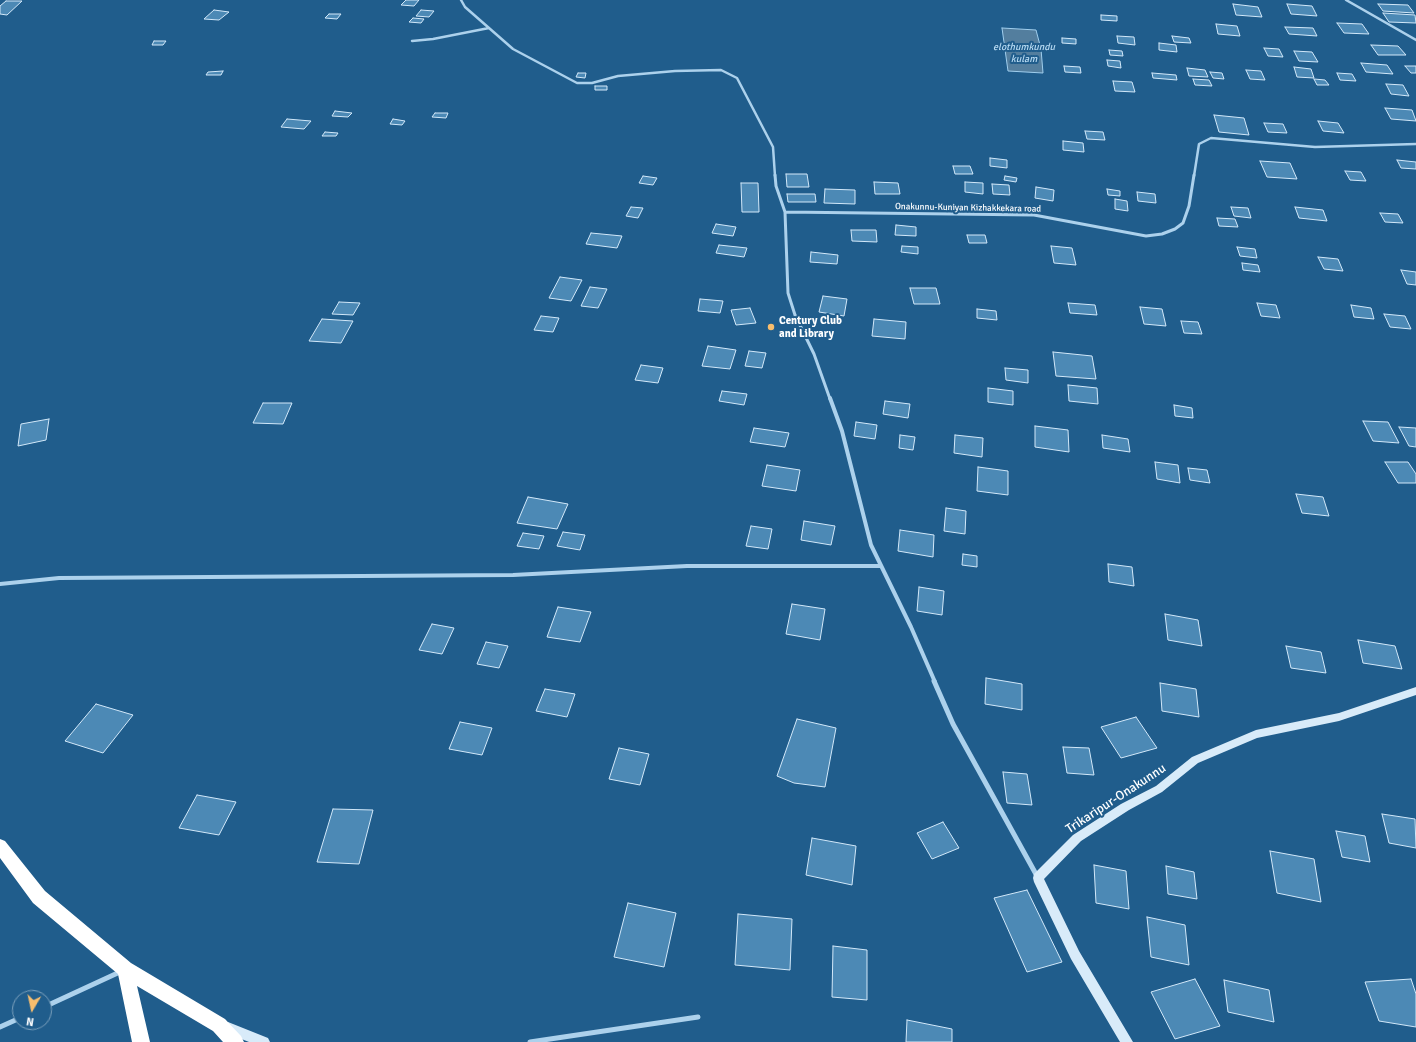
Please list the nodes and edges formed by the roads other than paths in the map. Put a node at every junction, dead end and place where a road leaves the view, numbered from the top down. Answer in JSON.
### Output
{"nodes":[{"id":1,"x":461,"y":0,"type":"edge"},
{"id":2,"x":1346,"y":0,"type":"edge"},
{"id":3,"x":489,"y":28,"type":"junction"},
{"id":4,"x":1416,"y":40,"type":"edge"},
{"id":5,"x":412,"y":41,"type":"dead end"},
{"id":6,"x":1416,"y":144,"type":"edge"},
{"id":7,"x":785,"y":212,"type":"junction"},
{"id":8,"x":881,"y":566,"type":"junction"},
{"id":9,"x":0,"y":584,"type":"edge"},
{"id":10,"x":1416,"y":691,"type":"edge"},
{"id":11,"x":0,"y":846,"type":"edge"},
{"id":12,"x":1038,"y":878,"type":"junction"},
{"id":13,"x":126,"y":969,"type":"junction"},
{"id":14,"x":52,"y":1003,"type":"edge"},
{"id":15,"x":698,"y":1017,"type":"dead end"},
{"id":16,"x":12,"y":1022,"type":"edge"},
{"id":17,"x":219,"y":1025,"type":"junction"},
{"id":18,"x":0,"y":1027,"type":"edge"},
{"id":19,"x":141,"y":1042,"type":"edge"},
{"id":20,"x":235,"y":1042,"type":"edge"},
{"id":21,"x":264,"y":1042,"type":"edge"},
{"id":22,"x":530,"y":1042,"type":"edge"},
{"id":23,"x":1127,"y":1042,"type":"edge"}],
"edges":[{"from":1,"to":3,"type":"street"},
{"from":2,"to":4,"type":"street"},
{"from":3,"to":5,"type":"street"},
{"from":3,"to":7,"type":"street"},
{"from":6,"to":7,"type":"street","name":"Onakunnu-Kuniyan Kizhakkekara road"},
{"from":7,"to":8,"type":"street"},
{"from":8,"to":9,"type":"street"},
{"from":8,"to":12,"type":"street"},
{"from":10,"to":12,"type":"street","name":"Trikaripur-Onakunnu"},
{"from":11,"to":13,"type":"highway"},
{"from":12,"to":23,"type":"street"},
{"from":13,"to":14,"type":"street"},
{"from":13,"to":17,"type":"highway"},
{"from":13,"to":19,"type":"highway"},
{"from":15,"to":22,"type":"street"},
{"from":16,"to":18,"type":"street"},
{"from":17,"to":20,"type":"highway"},
{"from":17,"to":21,"type":"street"}]}
